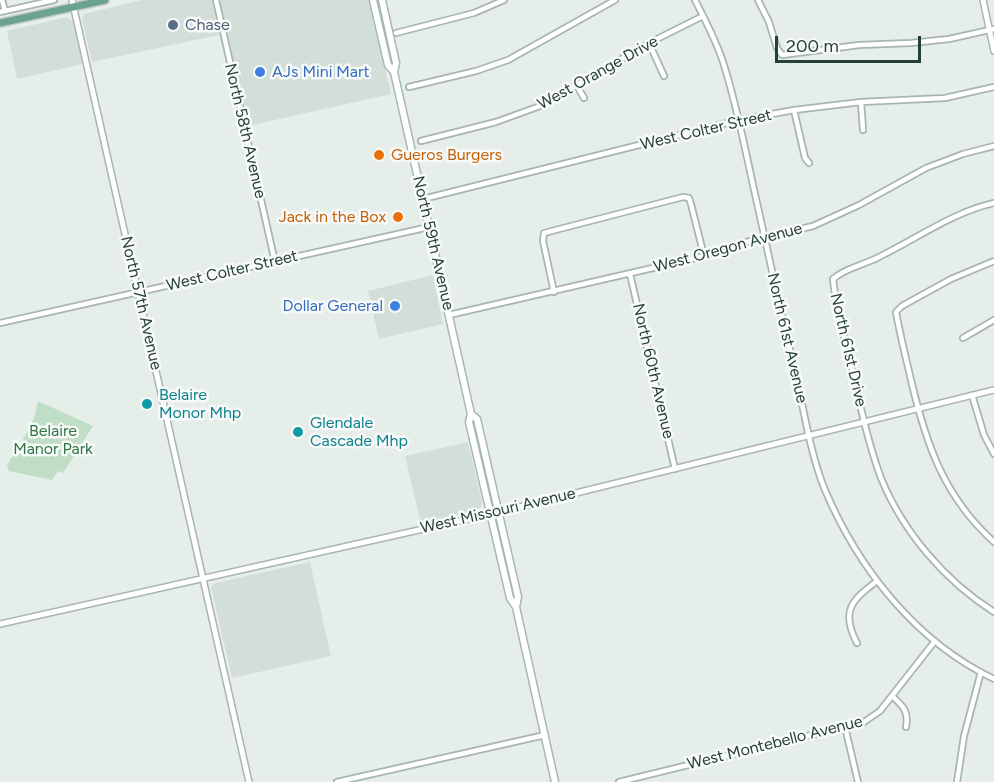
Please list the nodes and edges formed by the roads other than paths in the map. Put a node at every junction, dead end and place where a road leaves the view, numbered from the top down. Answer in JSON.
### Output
{"nodes":[{"id":1,"x":2,"y":0,"type":"edge"},
{"id":2,"x":54,"y":0,"type":"edge"},
{"id":3,"x":105,"y":0,"type":"edge"},
{"id":4,"x":216,"y":0,"type":"edge"},
{"id":5,"x":373,"y":0,"type":"edge"},
{"id":6,"x":382,"y":0,"type":"edge"},
{"id":7,"x":504,"y":0,"type":"edge"},
{"id":8,"x":615,"y":0,"type":"edge"},
{"id":9,"x":695,"y":0,"type":"edge"},
{"id":10,"x":758,"y":0,"type":"edge"},
{"id":11,"x":983,"y":0,"type":"edge"},
{"id":12,"x":73,"y":3,"type":"edge"},
{"id":13,"x":2,"y":12,"type":"edge"},
{"id":14,"x":702,"y":16,"type":"junction"},
{"id":15,"x":0,"y":23,"type":"edge"},
{"id":16,"x":992,"y":29,"type":"edge"},
{"id":17,"x":396,"y":33,"type":"dead end"},
{"id":18,"x":649,"y":44,"type":"junction"},
{"id":19,"x":994,"y":51,"type":"edge"},
{"id":20,"x":394,"y":72,"type":"junction"},
{"id":21,"x":664,"y":76,"type":"dead end"},
{"id":22,"x":577,"y":86,"type":"junction"},
{"id":23,"x":409,"y":87,"type":"dead end"},
{"id":24,"x":994,"y":87,"type":"edge"},
{"id":25,"x":584,"y":98,"type":"dead end"},
{"id":26,"x":861,"y":102,"type":"junction"},
{"id":27,"x":794,"y":110,"type":"junction"},
{"id":28,"x":739,"y":120,"type":"junction"},
{"id":29,"x":863,"y":130,"type":"dead end"},
{"id":30,"x":421,"y":141,"type":"dead end"},
{"id":31,"x":994,"y":146,"type":"edge"},
{"id":32,"x":809,"y":164,"type":"dead end"},
{"id":33,"x":423,"y":199,"type":"junction"},
{"id":34,"x":994,"y":203,"type":"edge"},
{"id":35,"x":429,"y":227,"type":"junction"},
{"id":36,"x":765,"y":238,"type":"junction"},
{"id":37,"x":704,"y":256,"type":"junction"},
{"id":38,"x":994,"y":261,"type":"edge"},
{"id":39,"x":275,"y":262,"type":"junction"},
{"id":40,"x":630,"y":274,"type":"junction"},
{"id":41,"x":139,"y":292,"type":"junction"},
{"id":42,"x":554,"y":292,"type":"junction"},
{"id":43,"x":449,"y":315,"type":"junction"},
{"id":44,"x":994,"y":320,"type":"edge"},
{"id":45,"x":0,"y":322,"type":"edge"},
{"id":46,"x":963,"y":338,"type":"dead end"},
{"id":47,"x":994,"y":390,"type":"edge"},
{"id":48,"x":972,"y":395,"type":"junction"},
{"id":49,"x":918,"y":408,"type":"junction"},
{"id":50,"x":471,"y":414,"type":"junction"},
{"id":51,"x":864,"y":422,"type":"junction"},
{"id":52,"x":809,"y":435,"type":"junction"},
{"id":53,"x":994,"y":454,"type":"edge"},
{"id":54,"x":675,"y":468,"type":"junction"},
{"id":55,"x":499,"y":512,"type":"junction"},
{"id":56,"x":490,"y":514,"type":"junction"},
{"id":57,"x":847,"y":537,"type":"junction"},
{"id":58,"x":840,"y":541,"type":"dead end"},
{"id":59,"x":994,"y":543,"type":"edge"},
{"id":60,"x":204,"y":578,"type":"junction"},
{"id":61,"x":877,"y":581,"type":"junction"},
{"id":62,"x":516,"y":607,"type":"junction"},
{"id":63,"x":994,"y":612,"type":"edge"},
{"id":64,"x":0,"y":624,"type":"edge"},
{"id":65,"x":936,"y":641,"type":"junction"},
{"id":66,"x":857,"y":643,"type":"dead end"},
{"id":67,"x":981,"y":672,"type":"junction"},
{"id":68,"x":994,"y":678,"type":"edge"},
{"id":69,"x":892,"y":696,"type":"junction"},
{"id":70,"x":906,"y":727,"type":"dead end"},
{"id":71,"x":845,"y":728,"type":"junction"},
{"id":72,"x":545,"y":735,"type":"junction"},
{"id":73,"x":249,"y":782,"type":"edge"},
{"id":74,"x":337,"y":782,"type":"edge"},
{"id":75,"x":555,"y":782,"type":"edge"},
{"id":76,"x":619,"y":782,"type":"edge"},
{"id":77,"x":858,"y":782,"type":"edge"},
{"id":78,"x":957,"y":782,"type":"edge"}],
"edges":[{"from":1,"to":13,"type":"street"},
{"from":2,"to":13,"type":"street"},
{"from":3,"to":12,"type":"main road"},
{"from":4,"to":39,"type":"street","name":"North 58th Avenue"},
{"from":5,"to":20,"type":"main road","name":"North 59th Avenue"},
{"from":6,"to":20,"type":"main road","name":"North 59th Avenue"},
{"from":7,"to":17,"type":"street"},
{"from":8,"to":23,"type":"street"},
{"from":9,"to":14,"type":"street","name":"North 61st Avenue"},
{"from":10,"to":16,"type":"street"},
{"from":11,"to":16,"type":"street"},
{"from":12,"to":15,"type":"main road"},
{"from":12,"to":41,"type":"street","name":"North 57th Avenue"},
{"from":14,"to":18,"type":"street","name":"West Orange Drive"},
{"from":14,"to":28,"type":"street","name":"North 61st Avenue"},
{"from":16,"to":19,"type":"street"},
{"from":18,"to":21,"type":"street"},
{"from":18,"to":22,"type":"street","name":"West Orange Drive"},
{"from":20,"to":33,"type":"main road","name":"North 59th Avenue"},
{"from":22,"to":25,"type":"street"},
{"from":22,"to":30,"type":"street","name":"West Orange Drive"},
{"from":24,"to":26,"type":"street","name":"West Colter Street"},
{"from":26,"to":27,"type":"street","name":"West Colter Street"},
{"from":26,"to":29,"type":"street"},
{"from":27,"to":28,"type":"street","name":"West Colter Street"},
{"from":27,"to":32,"type":"street"},
{"from":28,"to":33,"type":"street","name":"West Colter Street"},
{"from":28,"to":36,"type":"street","name":"North 61st Avenue"},
{"from":31,"to":36,"type":"street","name":"West Oregon Avenue"},
{"from":33,"to":35,"type":"main road","name":"North 59th Avenue"},
{"from":34,"to":51,"type":"street","name":"North 61st Drive"},
{"from":35,"to":39,"type":"street","name":"West Colter Street"},
{"from":35,"to":43,"type":"main road","name":"North 59th Avenue"},
{"from":36,"to":37,"type":"street","name":"West Oregon Avenue"},
{"from":36,"to":52,"type":"street","name":"North 61st Avenue"},
{"from":37,"to":40,"type":"street","name":"West Oregon Avenue"},
{"from":37,"to":42,"type":"street"},
{"from":38,"to":49,"type":"street"},
{"from":39,"to":41,"type":"street","name":"West Colter Street"},
{"from":40,"to":42,"type":"street","name":"West Oregon Avenue"},
{"from":40,"to":54,"type":"street","name":"North 60th Avenue"},
{"from":41,"to":45,"type":"street","name":"West Colter Street"},
{"from":41,"to":60,"type":"street","name":"North 57th Avenue"},
{"from":42,"to":43,"type":"street","name":"West Oregon Avenue"},
{"from":43,"to":50,"type":"main road","name":"North 59th Avenue"},
{"from":44,"to":46,"type":"street"},
{"from":47,"to":48,"type":"street","name":"West Missouri Avenue"},
{"from":48,"to":49,"type":"street","name":"West Missouri Avenue"},
{"from":48,"to":53,"type":"street"},
{"from":49,"to":51,"type":"street","name":"West Missouri Avenue"},
{"from":49,"to":59,"type":"street"},
{"from":50,"to":55,"type":"main road","name":"North 59th Avenue"},
{"from":50,"to":56,"type":"main road","name":"North 59th Avenue"},
{"from":51,"to":52,"type":"street","name":"West Missouri Avenue"},
{"from":51,"to":63,"type":"street","name":"North 61st Drive"},
{"from":52,"to":54,"type":"street","name":"West Missouri Avenue"},
{"from":52,"to":57,"type":"street","name":"North 61st Avenue"},
{"from":54,"to":55,"type":"street","name":"West Missouri Avenue"},
{"from":55,"to":56,"type":"street","name":"West Missouri Avenue"},
{"from":55,"to":62,"type":"main road","name":"North 59th Avenue"},
{"from":56,"to":60,"type":"street","name":"West Missouri Avenue"},
{"from":56,"to":62,"type":"main road","name":"North 59th Avenue"},
{"from":57,"to":58,"type":"street"},
{"from":57,"to":61,"type":"street","name":"North 61st Avenue"},
{"from":60,"to":64,"type":"street","name":"West Missouri Avenue"},
{"from":60,"to":73,"type":"street","name":"North 57th Avenue"},
{"from":61,"to":65,"type":"street","name":"North 61st Avenue"},
{"from":61,"to":66,"type":"street"},
{"from":62,"to":72,"type":"main road","name":"North 59th Avenue"},
{"from":65,"to":67,"type":"street"},
{"from":65,"to":69,"type":"street","name":"West Montebello Avenue"},
{"from":67,"to":68,"type":"street"},
{"from":67,"to":78,"type":"street"},
{"from":69,"to":70,"type":"street"},
{"from":69,"to":71,"type":"street","name":"West Montebello Avenue"},
{"from":71,"to":76,"type":"street","name":"West Montebello Avenue"},
{"from":71,"to":77,"type":"street"},
{"from":72,"to":74,"type":"street"},
{"from":72,"to":75,"type":"main road","name":"North 59th Avenue"}]}
